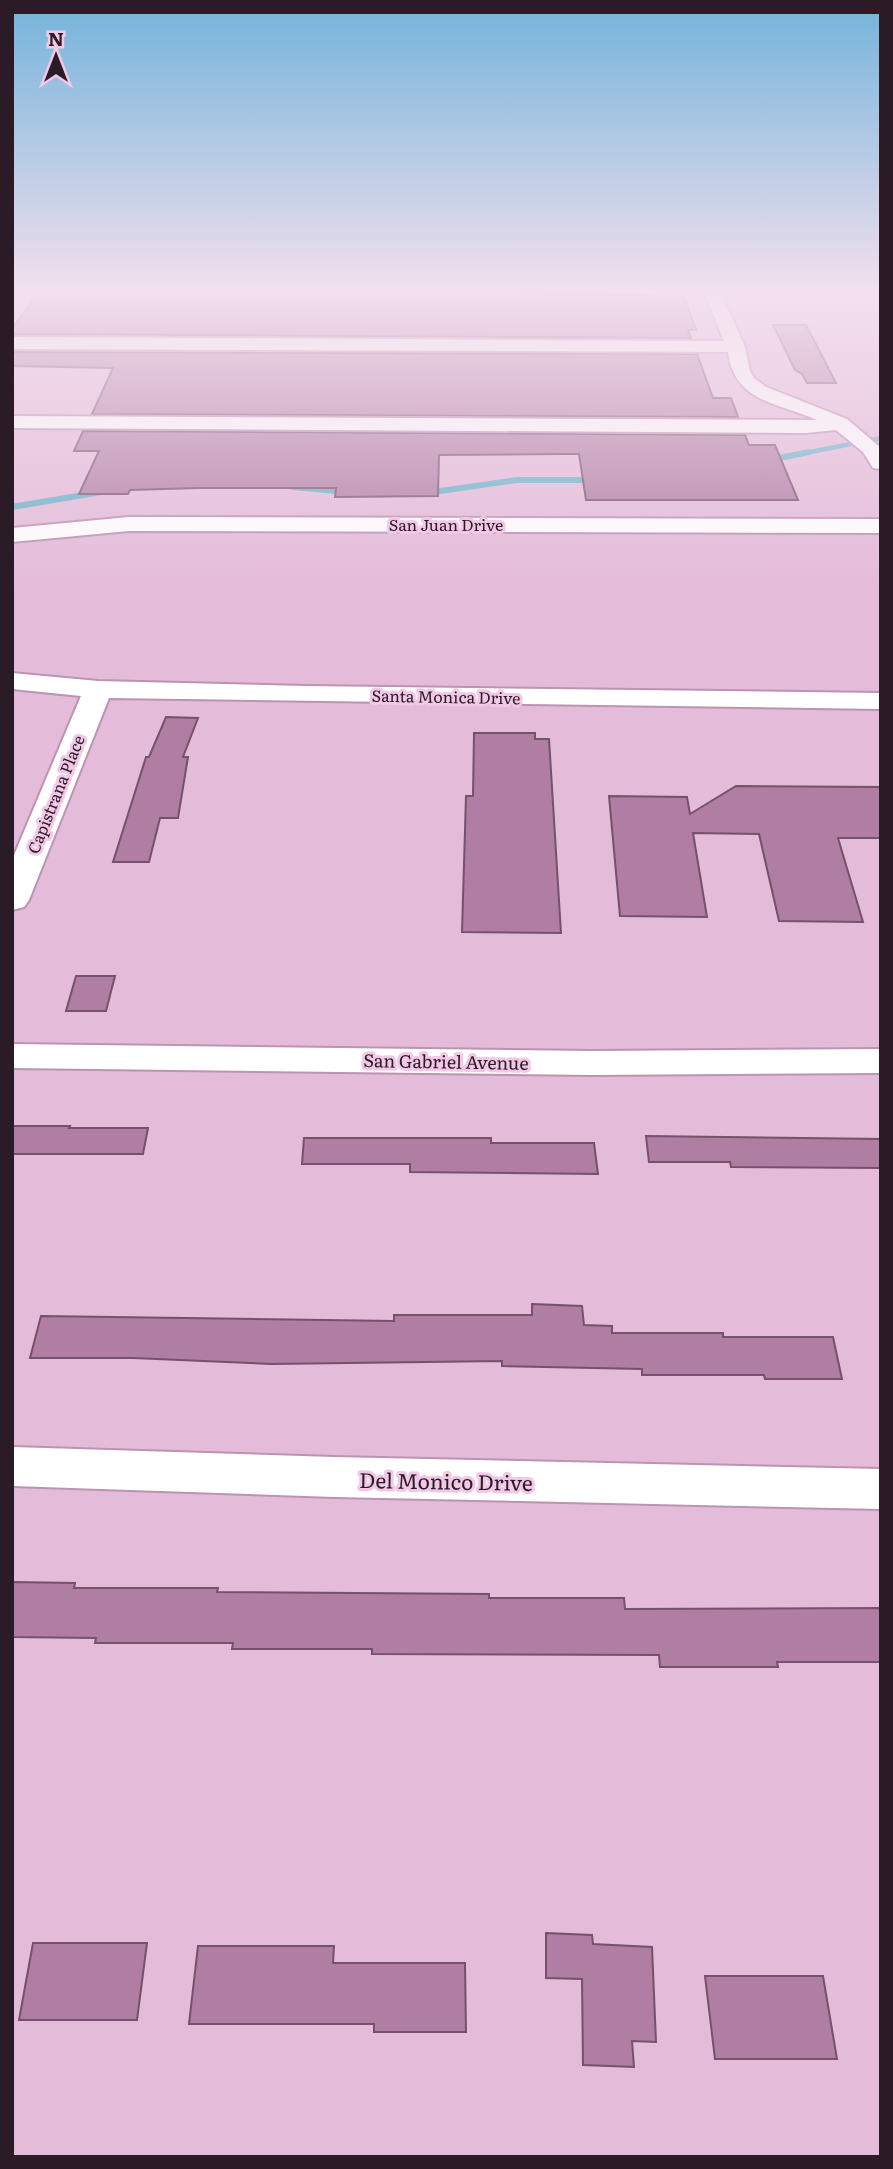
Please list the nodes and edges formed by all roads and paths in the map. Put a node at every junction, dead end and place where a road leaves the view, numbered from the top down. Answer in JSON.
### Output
{"nodes":[{"id":1,"x":768,"y":392,"type":"edge"},
{"id":2,"x":12,"y":422,"type":"edge"},
{"id":3,"x":840,"y":423,"type":"junction"},
{"id":4,"x":881,"y":463,"type":"edge"},
{"id":5,"x":881,"y":526,"type":"edge"},
{"id":6,"x":12,"y":536,"type":"edge"},
{"id":7,"x":12,"y":681,"type":"edge"},
{"id":8,"x":98,"y":689,"type":"junction"},
{"id":9,"x":881,"y":701,"type":"edge"},
{"id":10,"x":12,"y":900,"type":"edge"},
{"id":11,"x":12,"y":1056,"type":"edge"},
{"id":12,"x":881,"y":1061,"type":"edge"},
{"id":13,"x":12,"y":1466,"type":"edge"},
{"id":14,"x":881,"y":1489,"type":"edge"}],
"edges":[{"from":1,"to":3,"type":"street"},
{"from":2,"to":3,"type":"street"},
{"from":3,"to":4,"type":"street"},
{"from":5,"to":6,"type":"street","name":"San Juan Drive"},
{"from":7,"to":8,"type":"street","name":"Santa Monica Drive"},
{"from":8,"to":9,"type":"street","name":"Santa Monica Drive"},
{"from":8,"to":10,"type":"street","name":"Capistrana Place"},
{"from":11,"to":12,"type":"street","name":"San Gabriel Avenue"},
{"from":13,"to":14,"type":"street","name":"Del Monico Drive"}]}
